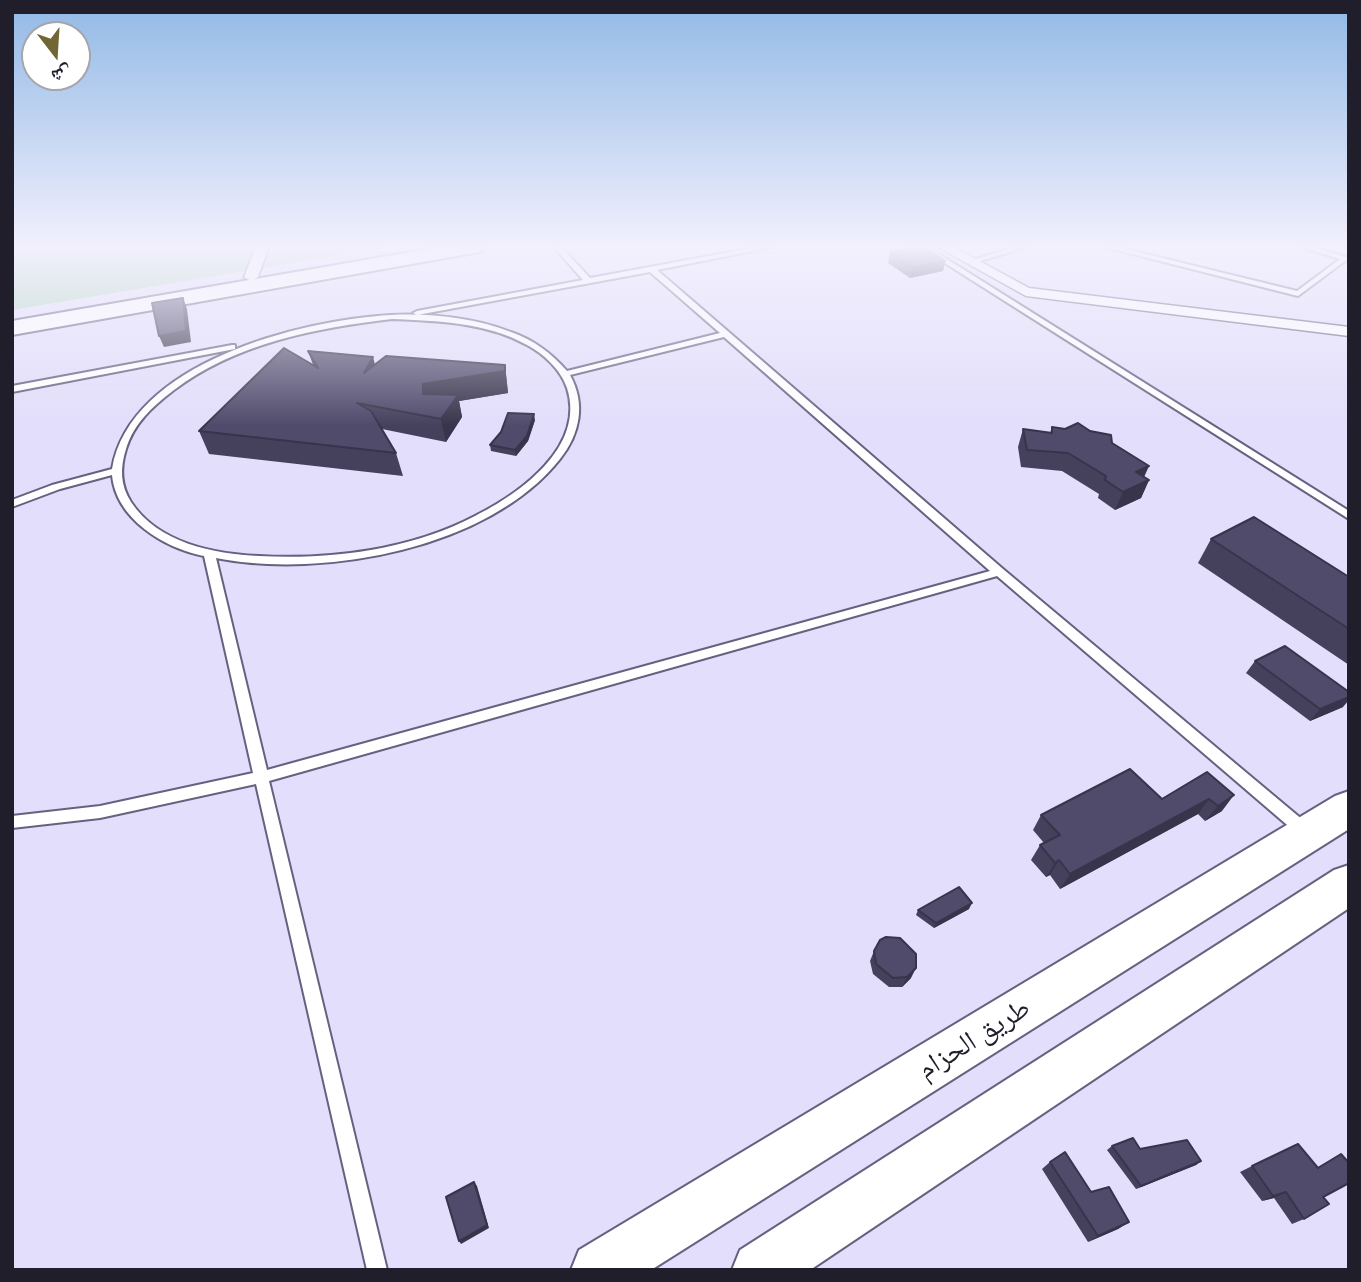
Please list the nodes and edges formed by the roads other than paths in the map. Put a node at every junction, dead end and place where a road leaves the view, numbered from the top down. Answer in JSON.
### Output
{"nodes":[{"id":1,"x":83,"y":306,"type":"edge"},
{"id":2,"x":127,"y":306,"type":"edge"},
{"id":3,"x":453,"y":306,"type":"edge"},
{"id":4,"x":693,"y":306,"type":"edge"},
{"id":5,"x":1015,"y":306,"type":"edge"},
{"id":6,"x":1138,"y":306,"type":"edge"},
{"id":7,"x":392,"y":317,"type":"junction"},
{"id":8,"x":12,"y":318,"type":"edge"},
{"id":9,"x":12,"y":328,"type":"edge"},
{"id":10,"x":1349,"y":332,"type":"edge"},
{"id":11,"x":725,"y":334,"type":"junction"},
{"id":12,"x":257,"y":342,"type":"junction"},
{"id":13,"x":565,"y":374,"type":"junction"},
{"id":14,"x":12,"y":389,"type":"edge"},
{"id":15,"x":115,"y":471,"type":"junction"},
{"id":16,"x":12,"y":504,"type":"edge"},
{"id":17,"x":1349,"y":516,"type":"edge"},
{"id":18,"x":209,"y":554,"type":"junction"},
{"id":19,"x":999,"y":572,"type":"junction"},
{"id":20,"x":262,"y":777,"type":"junction"},
{"id":21,"x":1349,"y":808,"type":"edge"},
{"id":22,"x":12,"y":822,"type":"edge"},
{"id":23,"x":1308,"y":833,"type":"junction"},
{"id":24,"x":1349,"y":884,"type":"edge"},
{"id":25,"x":377,"y":1270,"type":"edge"},
{"id":26,"x":600,"y":1270,"type":"edge"},
{"id":27,"x":760,"y":1270,"type":"edge"}],
"edges":[{"from":1,"to":8,"type":"street"},
{"from":2,"to":9,"type":"street"},
{"from":3,"to":7,"type":"lane"},
{"from":4,"to":11,"type":"lane"},
{"from":5,"to":17,"type":"lane"},
{"from":6,"to":10,"type":"street"},
{"from":7,"to":12,"type":"lane"},
{"from":7,"to":13,"type":"lane"},
{"from":11,"to":13,"type":"lane"},
{"from":11,"to":19,"type":"lane"},
{"from":12,"to":14,"type":"lane"},
{"from":12,"to":15,"type":"lane"},
{"from":13,"to":18,"type":"lane"},
{"from":15,"to":16,"type":"lane"},
{"from":15,"to":18,"type":"lane"},
{"from":18,"to":20,"type":"lane"},
{"from":19,"to":20,"type":"lane"},
{"from":19,"to":23,"type":"lane"},
{"from":20,"to":22,"type":"lane"},
{"from":20,"to":25,"type":"lane"},
{"from":21,"to":23,"type":"street","name":"طريق الحزام"},
{"from":23,"to":26,"type":"street","name":"طريق الحزام"},
{"from":24,"to":27,"type":"street"}]}
